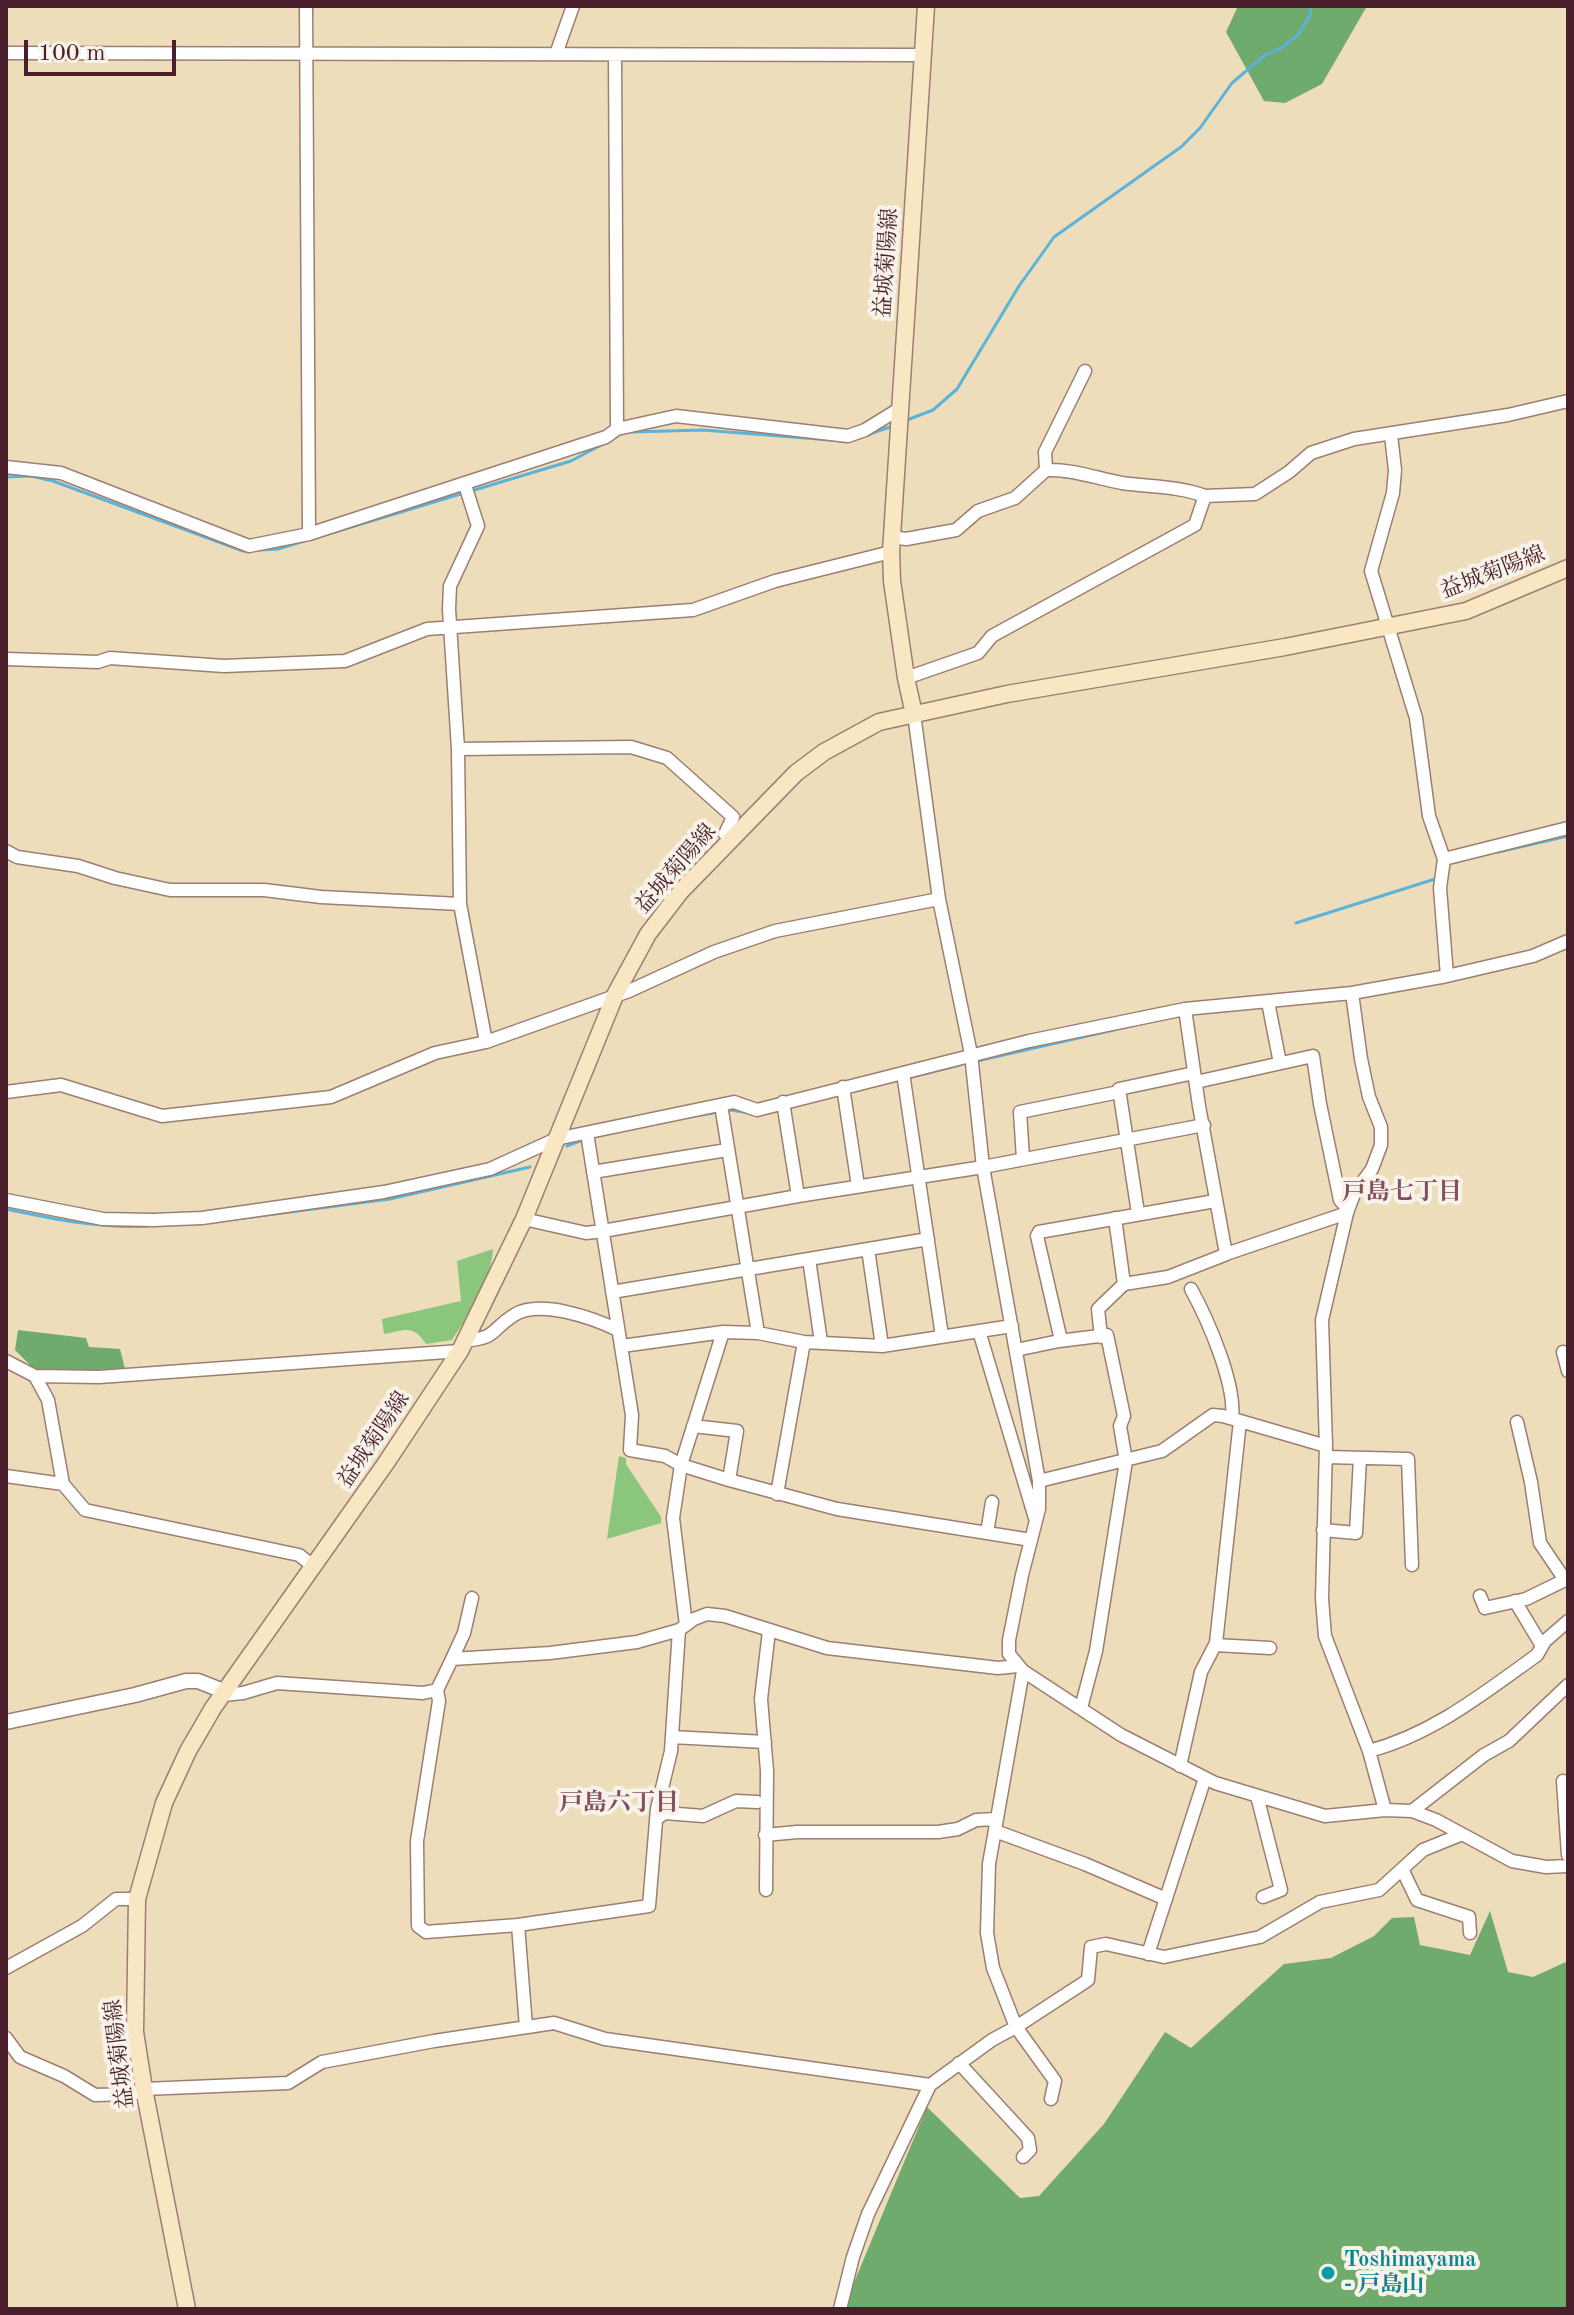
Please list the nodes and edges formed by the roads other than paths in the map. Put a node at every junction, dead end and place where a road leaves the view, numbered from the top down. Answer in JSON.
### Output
{"nodes":[{"id":1,"x":306,"y":6,"type":"edge"},
{"id":2,"x":573,"y":6,"type":"edge"},
{"id":3,"x":926,"y":6,"type":"edge"},
{"id":4,"x":6,"y":53,"type":"edge"},
{"id":5,"x":306,"y":54,"type":"junction"},
{"id":6,"x":556,"y":54,"type":"junction"},
{"id":7,"x":615,"y":55,"type":"junction"},
{"id":8,"x":923,"y":55,"type":"junction"},
{"id":9,"x":1085,"y":371,"type":"dead end"},
{"id":10,"x":1568,"y":401,"type":"edge"},
{"id":11,"x":899,"y":420,"type":"junction"},
{"id":12,"x":617,"y":429,"type":"junction"},
{"id":13,"x":1391,"y":435,"type":"junction"},
{"id":14,"x":6,"y":467,"type":"edge"},
{"id":15,"x":1046,"y":470,"type":"junction"},
{"id":16,"x":467,"y":491,"type":"junction"},
{"id":17,"x":1205,"y":496,"type":"junction"},
{"id":18,"x":309,"y":534,"type":"junction"},
{"id":19,"x":891,"y":544,"type":"junction"},
{"id":20,"x":1568,"y":568,"type":"edge"},
{"id":21,"x":1390,"y":627,"type":"junction"},
{"id":22,"x":449,"y":629,"type":"junction"},
{"id":23,"x":6,"y":659,"type":"edge"},
{"id":24,"x":906,"y":678,"type":"junction"},
{"id":25,"x":914,"y":714,"type":"junction"},
{"id":26,"x":458,"y":749,"type":"junction"},
{"id":27,"x":1568,"y":828,"type":"edge"},
{"id":28,"x":731,"y":839,"type":"junction"},
{"id":29,"x":6,"y":851,"type":"edge"},
{"id":30,"x":1444,"y":859,"type":"junction"},
{"id":31,"x":939,"y":899,"type":"junction"},
{"id":32,"x":460,"y":904,"type":"junction"},
{"id":33,"x":1568,"y":941,"type":"edge"},
{"id":34,"x":1447,"y":976,"type":"junction"},
{"id":35,"x":616,"y":993,"type":"junction"},
{"id":36,"x":1352,"y":993,"type":"junction"},
{"id":37,"x":1268,"y":1002,"type":"junction"},
{"id":38,"x":1185,"y":1009,"type":"junction"},
{"id":39,"x":486,"y":1042,"type":"junction"},
{"id":40,"x":971,"y":1054,"type":"junction"},
{"id":41,"x":1280,"y":1063,"type":"junction"},
{"id":42,"x":903,"y":1073,"type":"junction"},
{"id":43,"x":1195,"y":1078,"type":"junction"},
{"id":44,"x":843,"y":1087,"type":"junction"},
{"id":45,"x":6,"y":1092,"type":"edge"},
{"id":46,"x":1119,"y":1092,"type":"junction"},
{"id":47,"x":783,"y":1102,"type":"junction"},
{"id":48,"x":721,"y":1105,"type":"junction"},
{"id":49,"x":1204,"y":1125,"type":"junction"},
{"id":50,"x":587,"y":1133,"type":"junction"},
{"id":51,"x":556,"y":1139,"type":"junction"},
{"id":52,"x":1126,"y":1140,"type":"junction"},
{"id":53,"x":727,"y":1150,"type":"junction"},
{"id":54,"x":1023,"y":1159,"type":"junction"},
{"id":55,"x":983,"y":1167,"type":"junction"},
{"id":56,"x":593,"y":1172,"type":"junction"},
{"id":57,"x":917,"y":1176,"type":"junction"},
{"id":58,"x":858,"y":1186,"type":"junction"},
{"id":59,"x":798,"y":1196,"type":"junction"},
{"id":60,"x":6,"y":1200,"type":"edge"},
{"id":61,"x":1215,"y":1201,"type":"junction"},
{"id":62,"x":736,"y":1207,"type":"junction"},
{"id":63,"x":1347,"y":1211,"type":"junction"},
{"id":64,"x":1138,"y":1213,"type":"junction"},
{"id":65,"x":1115,"y":1218,"type":"junction"},
{"id":66,"x":524,"y":1219,"type":"junction"},
{"id":67,"x":603,"y":1231,"type":"junction"},
{"id":68,"x":928,"y":1239,"type":"junction"},
{"id":69,"x":868,"y":1249,"type":"junction"},
{"id":70,"x":1227,"y":1254,"type":"junction"},
{"id":71,"x":809,"y":1259,"type":"junction"},
{"id":72,"x":747,"y":1269,"type":"junction"},
{"id":73,"x":1124,"y":1284,"type":"junction"},
{"id":74,"x":1191,"y":1289,"type":"dead end"},
{"id":75,"x":612,"y":1292,"type":"junction"},
{"id":76,"x":1012,"y":1326,"type":"junction"},
{"id":77,"x":618,"y":1330,"type":"junction"},
{"id":78,"x":979,"y":1331,"type":"junction"},
{"id":79,"x":723,"y":1332,"type":"junction"},
{"id":80,"x":758,"y":1333,"type":"junction"},
{"id":81,"x":942,"y":1336,"type":"junction"},
{"id":82,"x":1101,"y":1337,"type":"junction"},
{"id":83,"x":1059,"y":1341,"type":"junction"},
{"id":84,"x":804,"y":1342,"type":"junction"},
{"id":85,"x":821,"y":1342,"type":"junction"},
{"id":86,"x":463,"y":1346,"type":"junction"},
{"id":87,"x":622,"y":1346,"type":"junction"},
{"id":88,"x":882,"y":1346,"type":"junction"},
{"id":89,"x":1016,"y":1350,"type":"junction"},
{"id":90,"x":1563,"y":1352,"type":"dead end"},
{"id":91,"x":7,"y":1361,"type":"edge"},
{"id":92,"x":1568,"y":1371,"type":"edge"},
{"id":93,"x":35,"y":1376,"type":"junction"},
{"id":94,"x":1236,"y":1419,"type":"junction"},
{"id":95,"x":1517,"y":1422,"type":"dead end"},
{"id":96,"x":693,"y":1426,"type":"junction"},
{"id":97,"x":1326,"y":1452,"type":"junction"},
{"id":98,"x":1360,"y":1458,"type":"junction"},
{"id":99,"x":1126,"y":1461,"type":"junction"},
{"id":100,"x":681,"y":1465,"type":"junction"},
{"id":101,"x":6,"y":1476,"type":"edge"},
{"id":102,"x":729,"y":1480,"type":"junction"},
{"id":103,"x":1039,"y":1481,"type":"junction"},
{"id":104,"x":63,"y":1484,"type":"junction"},
{"id":105,"x":777,"y":1494,"type":"junction"},
{"id":106,"x":992,"y":1502,"type":"dead end"},
{"id":107,"x":1036,"y":1521,"type":"junction"},
{"id":108,"x":1323,"y":1530,"type":"junction"},
{"id":109,"x":987,"y":1533,"type":"junction"},
{"id":110,"x":1031,"y":1540,"type":"junction"},
{"id":111,"x":1412,"y":1565,"type":"dead end"},
{"id":112,"x":313,"y":1566,"type":"junction"},
{"id":113,"x":1566,"y":1580,"type":"edge"},
{"id":114,"x":1480,"y":1596,"type":"dead end"},
{"id":115,"x":472,"y":1598,"type":"dead end"},
{"id":116,"x":1515,"y":1601,"type":"junction"},
{"id":117,"x":1568,"y":1621,"type":"edge"},
{"id":118,"x":683,"y":1628,"type":"junction"},
{"id":119,"x":769,"y":1631,"type":"junction"},
{"id":120,"x":1215,"y":1645,"type":"junction"},
{"id":121,"x":1542,"y":1646,"type":"junction"},
{"id":122,"x":1270,"y":1648,"type":"dead end"},
{"id":123,"x":452,"y":1659,"type":"junction"},
{"id":124,"x":1020,"y":1668,"type":"junction"},
{"id":125,"x":1568,"y":1685,"type":"edge"},
{"id":126,"x":437,"y":1690,"type":"junction"},
{"id":127,"x":224,"y":1693,"type":"junction"},
{"id":128,"x":1081,"y":1708,"type":"junction"},
{"id":129,"x":6,"y":1722,"type":"edge"},
{"id":130,"x":672,"y":1737,"type":"junction"},
{"id":131,"x":765,"y":1742,"type":"junction"},
{"id":132,"x":1369,"y":1751,"type":"junction"},
{"id":133,"x":1180,"y":1766,"type":"junction"},
{"id":134,"x":1205,"y":1778,"type":"junction"},
{"id":135,"x":1563,"y":1781,"type":"dead end"},
{"id":136,"x":1257,"y":1796,"type":"junction"},
{"id":137,"x":757,"y":1802,"type":"dead end"},
{"id":138,"x":1385,"y":1810,"type":"junction"},
{"id":139,"x":1412,"y":1811,"type":"junction"},
{"id":140,"x":656,"y":1819,"type":"junction"},
{"id":141,"x":996,"y":1825,"type":"junction"},
{"id":142,"x":765,"y":1835,"type":"junction"},
{"id":143,"x":1460,"y":1835,"type":"junction"},
{"id":144,"x":1568,"y":1855,"type":"edge"},
{"id":145,"x":1568,"y":1866,"type":"edge"},
{"id":146,"x":1402,"y":1869,"type":"junction"},
{"id":147,"x":766,"y":1890,"type":"dead end"},
{"id":148,"x":1263,"y":1897,"type":"dead end"},
{"id":149,"x":137,"y":1899,"type":"junction"},
{"id":150,"x":1166,"y":1899,"type":"junction"},
{"id":151,"x":518,"y":1925,"type":"junction"},
{"id":152,"x":1470,"y":1933,"type":"dead end"},
{"id":153,"x":1148,"y":1954,"type":"junction"},
{"id":154,"x":6,"y":1968,"type":"edge"},
{"id":155,"x":526,"y":2027,"type":"junction"},
{"id":156,"x":1016,"y":2027,"type":"junction"},
{"id":157,"x":6,"y":2038,"type":"edge"},
{"id":158,"x":959,"y":2063,"type":"junction"},
{"id":159,"x":930,"y":2085,"type":"junction"},
{"id":160,"x":144,"y":2089,"type":"junction"},
{"id":161,"x":1051,"y":2099,"type":"dead end"},
{"id":162,"x":1023,"y":2157,"type":"dead end"},
{"id":163,"x":187,"y":2309,"type":"edge"},
{"id":164,"x":840,"y":2309,"type":"edge"}],
"edges":[{"from":1,"to":5,"type":"street"},
{"from":2,"to":6,"type":"street"},
{"from":3,"to":8,"type":"main road","name":"益城菊陽線"},
{"from":4,"to":5,"type":"street"},
{"from":5,"to":6,"type":"street"},
{"from":5,"to":18,"type":"street"},
{"from":6,"to":7,"type":"street"},
{"from":7,"to":8,"type":"street"},
{"from":7,"to":12,"type":"street"},
{"from":8,"to":11,"type":"main road","name":"益城菊陽線"},
{"from":9,"to":15,"type":"street"},
{"from":10,"to":13,"type":"street"},
{"from":11,"to":12,"type":"street"},
{"from":11,"to":19,"type":"main road","name":"益城菊陽線"},
{"from":12,"to":16,"type":"street"},
{"from":13,"to":17,"type":"street"},
{"from":13,"to":21,"type":"street"},
{"from":14,"to":18,"type":"street"},
{"from":15,"to":17,"type":"street"},
{"from":15,"to":19,"type":"street"},
{"from":16,"to":18,"type":"street"},
{"from":16,"to":22,"type":"street"},
{"from":17,"to":24,"type":"street"},
{"from":19,"to":22,"type":"street"},
{"from":19,"to":24,"type":"main road","name":"益城菊陽線"},
{"from":20,"to":21,"type":"main road","name":"益城菊陽線"},
{"from":21,"to":25,"type":"main road","name":"益城菊陽線"},
{"from":21,"to":30,"type":"street"},
{"from":22,"to":23,"type":"street"},
{"from":22,"to":26,"type":"street"},
{"from":24,"to":25,"type":"main road","name":"益城菊陽線"},
{"from":25,"to":28,"type":"main road","name":"益城菊陽線"},
{"from":25,"to":31,"type":"street"},
{"from":26,"to":28,"type":"street"},
{"from":26,"to":32,"type":"street"},
{"from":27,"to":30,"type":"street"},
{"from":28,"to":35,"type":"main road","name":"益城菊陽線"},
{"from":29,"to":32,"type":"street"},
{"from":30,"to":34,"type":"street"},
{"from":31,"to":35,"type":"street"},
{"from":31,"to":40,"type":"street"},
{"from":32,"to":39,"type":"street"},
{"from":33,"to":34,"type":"street"},
{"from":34,"to":36,"type":"street"},
{"from":35,"to":39,"type":"street"},
{"from":35,"to":51,"type":"main road","name":"益城菊陽線"},
{"from":36,"to":37,"type":"street"},
{"from":36,"to":63,"type":"street"},
{"from":37,"to":38,"type":"street"},
{"from":37,"to":41,"type":"street"},
{"from":38,"to":40,"type":"street"},
{"from":38,"to":43,"type":"street"},
{"from":39,"to":45,"type":"street"},
{"from":40,"to":42,"type":"street"},
{"from":40,"to":55,"type":"street"},
{"from":41,"to":43,"type":"street"},
{"from":41,"to":63,"type":"street"},
{"from":42,"to":44,"type":"street"},
{"from":42,"to":57,"type":"street"},
{"from":43,"to":46,"type":"street"},
{"from":43,"to":49,"type":"street"},
{"from":44,"to":47,"type":"street"},
{"from":44,"to":58,"type":"street"},
{"from":46,"to":52,"type":"street"},
{"from":46,"to":54,"type":"street"},
{"from":47,"to":48,"type":"street"},
{"from":47,"to":59,"type":"street"},
{"from":48,"to":50,"type":"street"},
{"from":48,"to":53,"type":"street"},
{"from":49,"to":52,"type":"street"},
{"from":49,"to":61,"type":"street"},
{"from":50,"to":51,"type":"street"},
{"from":50,"to":56,"type":"street"},
{"from":51,"to":60,"type":"street"},
{"from":51,"to":66,"type":"main road","name":"益城菊陽線"},
{"from":52,"to":54,"type":"street"},
{"from":52,"to":64,"type":"street"},
{"from":53,"to":56,"type":"street"},
{"from":53,"to":62,"type":"street"},
{"from":54,"to":55,"type":"street"},
{"from":55,"to":57,"type":"street"},
{"from":55,"to":76,"type":"street"},
{"from":56,"to":67,"type":"street"},
{"from":57,"to":58,"type":"street"},
{"from":57,"to":68,"type":"street"},
{"from":58,"to":59,"type":"street"},
{"from":59,"to":62,"type":"street"},
{"from":61,"to":64,"type":"street"},
{"from":61,"to":70,"type":"street"},
{"from":62,"to":67,"type":"street"},
{"from":62,"to":72,"type":"street"},
{"from":63,"to":70,"type":"street"},
{"from":63,"to":97,"type":"street"},
{"from":64,"to":65,"type":"street"},
{"from":65,"to":73,"type":"street"},
{"from":65,"to":83,"type":"street"},
{"from":66,"to":67,"type":"street"},
{"from":66,"to":86,"type":"main road","name":"益城菊陽線"},
{"from":67,"to":75,"type":"street"},
{"from":68,"to":69,"type":"street"},
{"from":68,"to":81,"type":"street"},
{"from":69,"to":71,"type":"street"},
{"from":69,"to":88,"type":"street"},
{"from":70,"to":73,"type":"street"},
{"from":71,"to":72,"type":"street"},
{"from":71,"to":85,"type":"street"},
{"from":72,"to":75,"type":"street"},
{"from":72,"to":80,"type":"street"},
{"from":73,"to":82,"type":"street"},
{"from":74,"to":94,"type":"street"},
{"from":75,"to":77,"type":"street"},
{"from":76,"to":78,"type":"street"},
{"from":76,"to":89,"type":"street"},
{"from":77,"to":86,"type":"street"},
{"from":77,"to":87,"type":"street"},
{"from":78,"to":81,"type":"street"},
{"from":78,"to":107,"type":"street"},
{"from":79,"to":80,"type":"street"},
{"from":79,"to":87,"type":"street"},
{"from":79,"to":96,"type":"street"},
{"from":80,"to":84,"type":"street"},
{"from":81,"to":88,"type":"street"},
{"from":82,"to":83,"type":"street"},
{"from":82,"to":99,"type":"street"},
{"from":83,"to":89,"type":"street"},
{"from":84,"to":85,"type":"street"},
{"from":84,"to":105,"type":"street"},
{"from":85,"to":88,"type":"street"},
{"from":86,"to":93,"type":"street"},
{"from":86,"to":112,"type":"main road","name":"益城菊陽線"},
{"from":87,"to":100,"type":"street"},
{"from":89,"to":103,"type":"street"},
{"from":90,"to":92,"type":"street"},
{"from":91,"to":93,"type":"street"},
{"from":93,"to":104,"type":"street"},
{"from":94,"to":97,"type":"street"},
{"from":94,"to":99,"type":"street"},
{"from":94,"to":120,"type":"street"},
{"from":95,"to":113,"type":"street"},
{"from":96,"to":100,"type":"street"},
{"from":96,"to":102,"type":"street"},
{"from":97,"to":98,"type":"street"},
{"from":97,"to":108,"type":"street"},
{"from":98,"to":108,"type":"street"},
{"from":98,"to":111,"type":"street"},
{"from":99,"to":103,"type":"street"},
{"from":99,"to":128,"type":"street"},
{"from":100,"to":102,"type":"street"},
{"from":100,"to":118,"type":"street"},
{"from":101,"to":104,"type":"street"},
{"from":102,"to":105,"type":"street"},
{"from":103,"to":107,"type":"street"},
{"from":104,"to":112,"type":"street"},
{"from":105,"to":109,"type":"street"},
{"from":106,"to":109,"type":"street"},
{"from":107,"to":110,"type":"street"},
{"from":108,"to":132,"type":"street"},
{"from":109,"to":110,"type":"street"},
{"from":110,"to":124,"type":"street"},
{"from":112,"to":127,"type":"main road","name":"益城菊陽線"},
{"from":113,"to":116,"type":"street"},
{"from":114,"to":116,"type":"street"},
{"from":115,"to":123,"type":"street"},
{"from":116,"to":121,"type":"street"},
{"from":117,"to":121,"type":"street"},
{"from":118,"to":119,"type":"street"},
{"from":118,"to":123,"type":"street"},
{"from":118,"to":130,"type":"street"},
{"from":119,"to":124,"type":"street"},
{"from":119,"to":131,"type":"street"},
{"from":120,"to":122,"type":"street"},
{"from":120,"to":133,"type":"street"},
{"from":121,"to":132,"type":"street"},
{"from":123,"to":126,"type":"street"},
{"from":124,"to":128,"type":"street"},
{"from":124,"to":141,"type":"street"},
{"from":125,"to":139,"type":"street"},
{"from":126,"to":127,"type":"street"},
{"from":126,"to":151,"type":"street"},
{"from":127,"to":129,"type":"street"},
{"from":127,"to":149,"type":"main road","name":"益城菊陽線"},
{"from":128,"to":133,"type":"street"},
{"from":130,"to":131,"type":"street"},
{"from":130,"to":140,"type":"street"},
{"from":131,"to":142,"type":"street"},
{"from":132,"to":138,"type":"street"},
{"from":133,"to":134,"type":"street"},
{"from":134,"to":136,"type":"street"},
{"from":134,"to":150,"type":"street"},
{"from":135,"to":144,"type":"street"},
{"from":136,"to":138,"type":"street"},
{"from":136,"to":148,"type":"street"},
{"from":137,"to":140,"type":"street"},
{"from":138,"to":139,"type":"street"},
{"from":139,"to":143,"type":"street"},
{"from":140,"to":151,"type":"street"},
{"from":141,"to":142,"type":"street"},
{"from":141,"to":150,"type":"street"},
{"from":141,"to":156,"type":"street"},
{"from":142,"to":147,"type":"street"},
{"from":143,"to":145,"type":"street"},
{"from":143,"to":146,"type":"street"},
{"from":146,"to":152,"type":"street"},
{"from":146,"to":153,"type":"street"},
{"from":149,"to":154,"type":"street"},
{"from":149,"to":160,"type":"main road","name":"益城菊陽線"},
{"from":150,"to":153,"type":"street"},
{"from":151,"to":155,"type":"street"},
{"from":153,"to":156,"type":"street"},
{"from":155,"to":159,"type":"street"},
{"from":155,"to":160,"type":"street"},
{"from":156,"to":158,"type":"street"},
{"from":156,"to":161,"type":"street"},
{"from":157,"to":160,"type":"street"},
{"from":158,"to":159,"type":"street"},
{"from":158,"to":162,"type":"street"},
{"from":159,"to":164,"type":"street"},
{"from":160,"to":163,"type":"main road","name":"益城菊陽線"}]}
